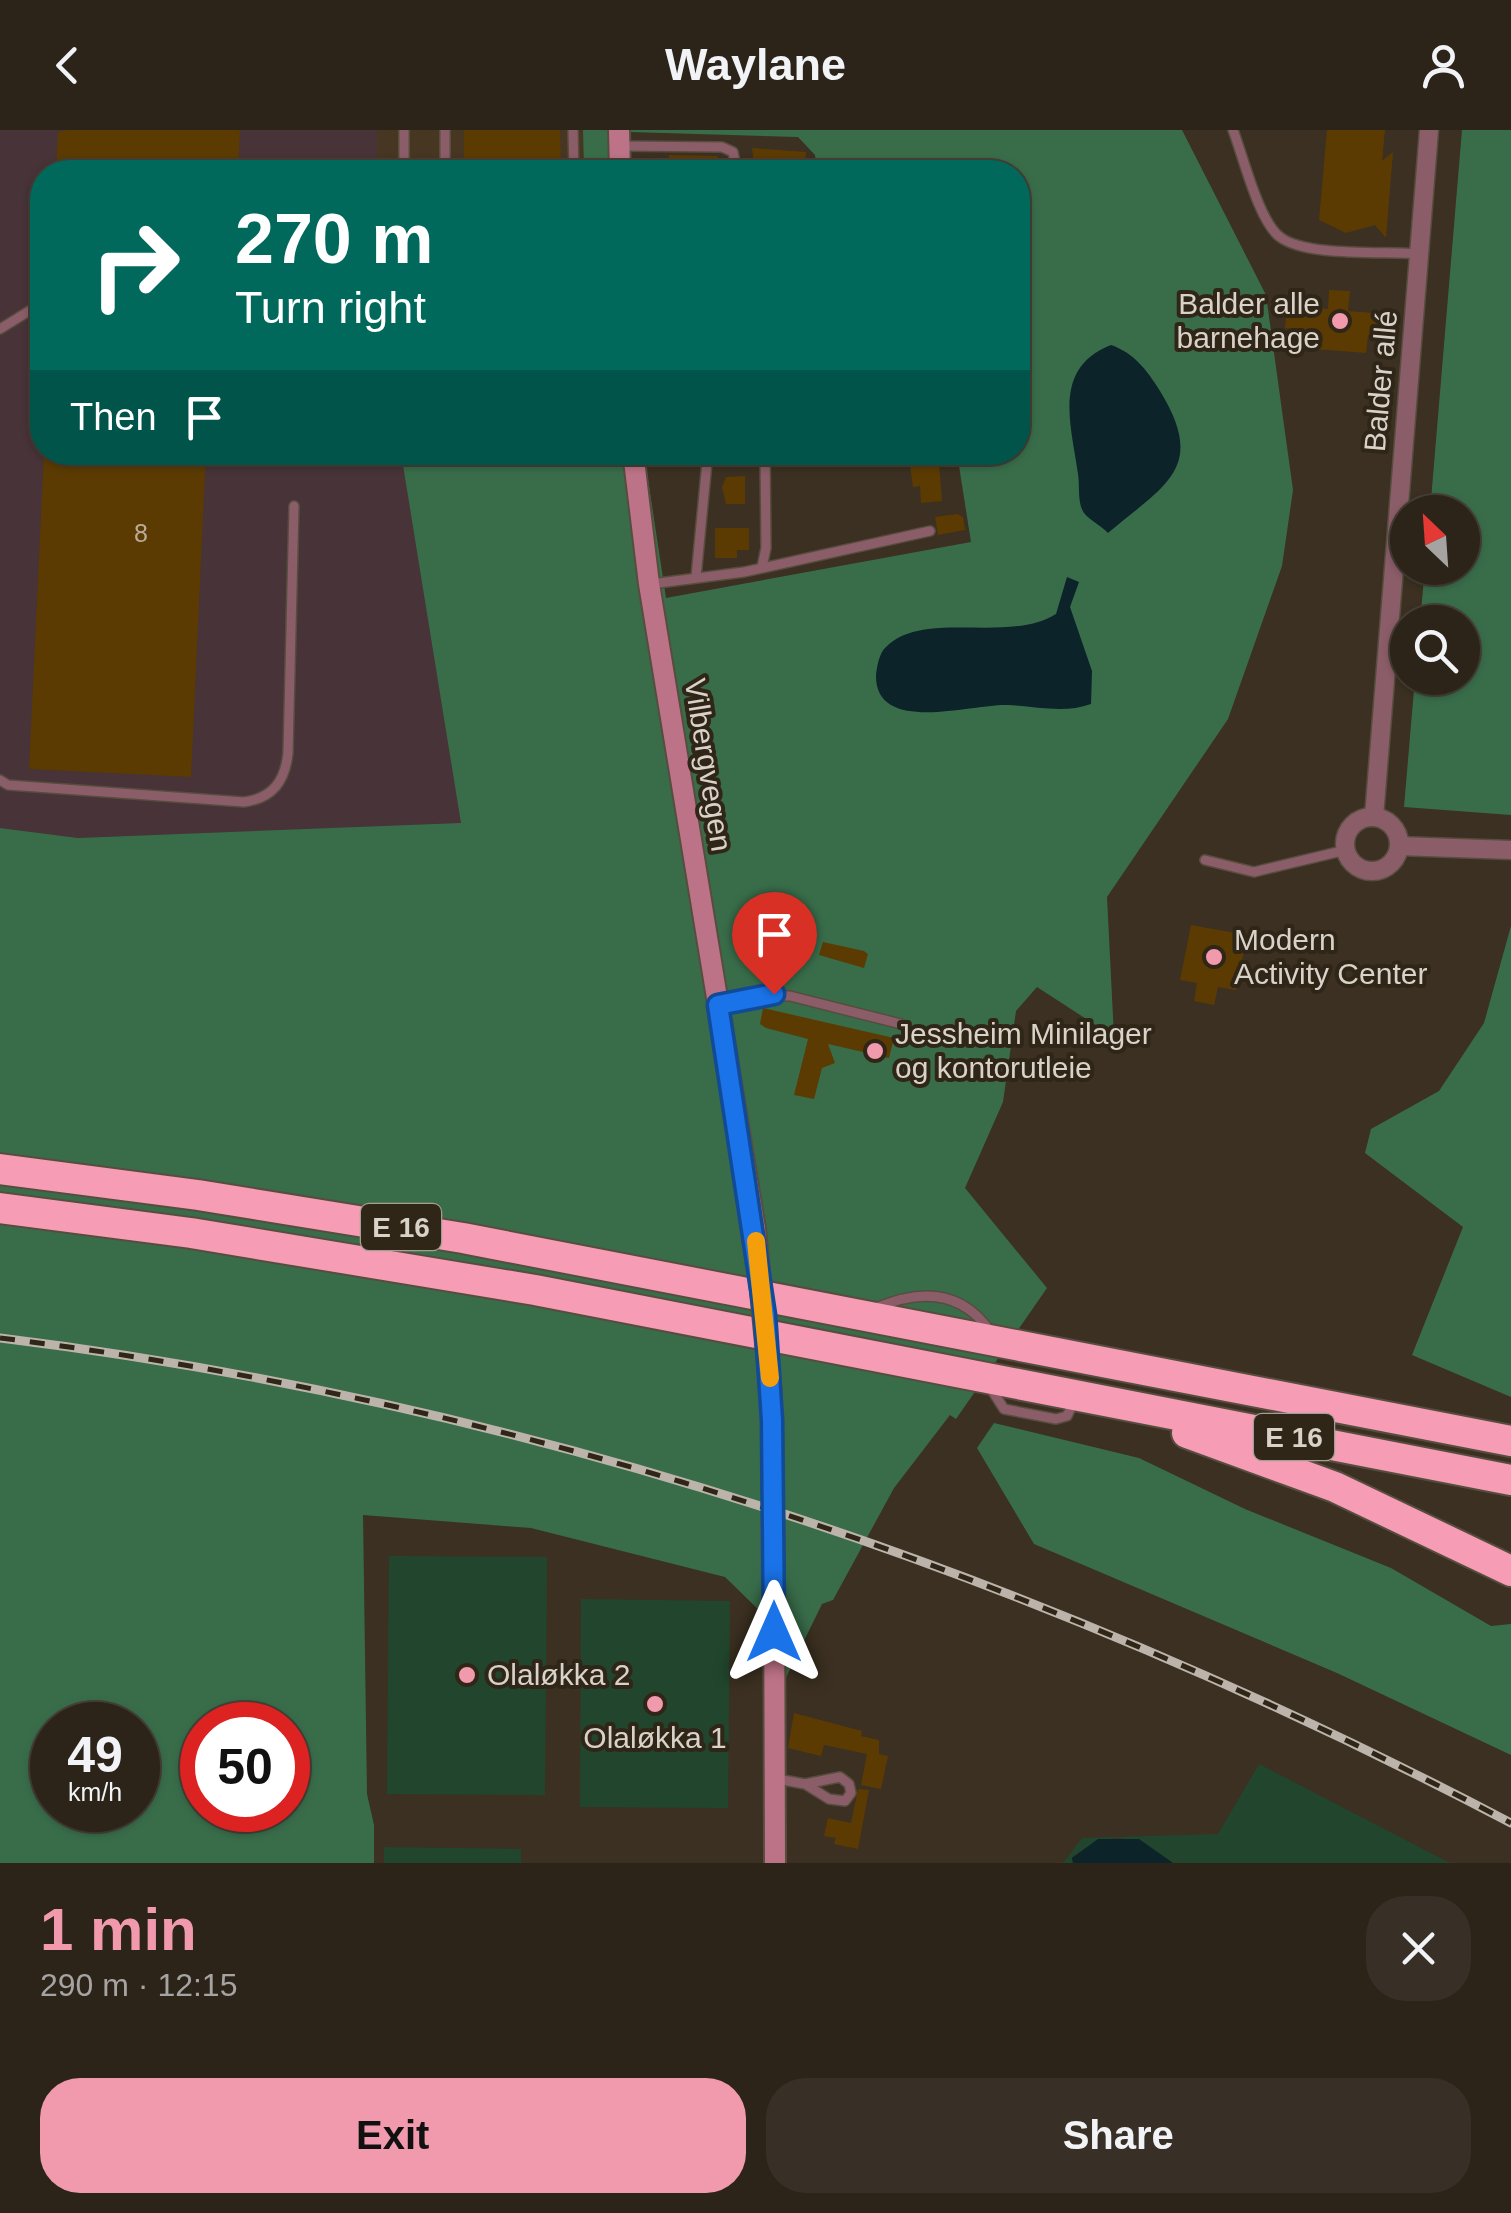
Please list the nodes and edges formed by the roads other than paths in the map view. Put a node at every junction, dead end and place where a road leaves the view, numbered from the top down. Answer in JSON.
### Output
{"nodes":[{"id":1,"x":404,"y":130,"type":"edge"},
{"id":2,"x":445,"y":130,"type":"edge"},
{"id":3,"x":573,"y":130,"type":"edge"},
{"id":4,"x":1234,"y":130,"type":"edge"},
{"id":5,"x":1429,"y":130,"type":"edge"},
{"id":6,"x":619,"y":138,"type":"edge"},
{"id":7,"x":404,"y":160,"type":"edge"},
{"id":8,"x":445,"y":160,"type":"edge"},
{"id":9,"x":574,"y":160,"type":"edge"},
{"id":10,"x":735,"y":160,"type":"edge"},
{"id":11,"x":1419,"y":254,"type":"junction"},
{"id":12,"x":30,"y":311,"type":"edge"},
{"id":13,"x":0,"y":330,"type":"edge"},
{"id":14,"x":634,"y":465,"type":"edge"},
{"id":15,"x":707,"y":465,"type":"edge"},
{"id":16,"x":765,"y":465,"type":"edge"},
{"id":17,"x":294,"y":506,"type":"dead end"},
{"id":18,"x":930,"y":531,"type":"dead end"},
{"id":19,"x":762,"y":567,"type":"junction"},
{"id":20,"x":696,"y":577,"type":"junction"},
{"id":21,"x":648,"y":584,"type":"junction"},
{"id":22,"x":0,"y":780,"type":"edge"},
{"id":23,"x":1374,"y":816,"type":"junction"},
{"id":24,"x":1399,"y":846,"type":"junction"},
{"id":25,"x":1346,"y":850,"type":"junction"},
{"id":26,"x":1511,"y":850,"type":"edge"},
{"id":27,"x":1205,"y":860,"type":"dead end"},
{"id":28,"x":718,"y":1005,"type":"junction"},
{"id":29,"x":901,"y":1024,"type":"dead end"},
{"id":30,"x":0,"y":1169,"type":"edge"},
{"id":31,"x":0,"y":1208,"type":"edge"},
{"id":32,"x":1077,"y":1395,"type":"junction"},
{"id":33,"x":1316,"y":1403,"type":"junction"},
{"id":34,"x":1511,"y":1426,"type":"edge"},
{"id":35,"x":1511,"y":1441,"type":"edge"},
{"id":36,"x":1511,"y":1480,"type":"edge"},
{"id":37,"x":1511,"y":1571,"type":"edge"},
{"id":38,"x":775,"y":1778,"type":"junction"},
{"id":39,"x":805,"y":1784,"type":"junction"},
{"id":40,"x":775,"y":1863,"type":"edge"}],
"edges":[{"from":1,"to":7,"type":"lane"},
{"from":2,"to":8,"type":"lane"},
{"from":3,"to":9,"type":"lane"},
{"from":4,"to":11,"type":"lane"},
{"from":5,"to":11,"type":"street","name":"Balder allé"},
{"from":6,"to":10,"type":"lane"},
{"from":11,"to":23,"type":"street","name":"Balder allé"},
{"from":12,"to":13,"type":"lane"},
{"from":14,"to":21,"type":"main road","name":"Vilbergvegen"},
{"from":15,"to":20,"type":"lane"},
{"from":16,"to":19,"type":"lane"},
{"from":17,"to":22,"type":"lane"},
{"from":18,"to":19,"type":"lane"},
{"from":19,"to":20,"type":"lane"},
{"from":20,"to":21,"type":"lane"},
{"from":21,"to":28,"type":"main road","name":"Vilbergvegen"},
{"from":23,"to":24,"type":"street"},
{"from":23,"to":25,"type":"street"},
{"from":24,"to":25,"type":"street"},
{"from":24,"to":26,"type":"street"},
{"from":25,"to":27,"type":"lane"},
{"from":28,"to":29,"type":"lane"},
{"from":28,"to":38,"type":"main road","name":"Vilbergvegen","bridge":true},
{"from":30,"to":33,"type":"highway","number":"E 16"},
{"from":31,"to":32,"type":"highway","number":"E 16"},
{"from":32,"to":36,"type":"highway","number":"E 16"},
{"from":32,"to":37,"type":"highway","number":"E 16"},
{"from":33,"to":34,"type":"highway","number":"E 16"},
{"from":33,"to":35,"type":"highway","number":"E 16"},
{"from":38,"to":39,"type":"lane"},
{"from":38,"to":40,"type":"main road","name":"Vilbergvegen"},
{"from":39,"to":39,"type":"lane"}]}
